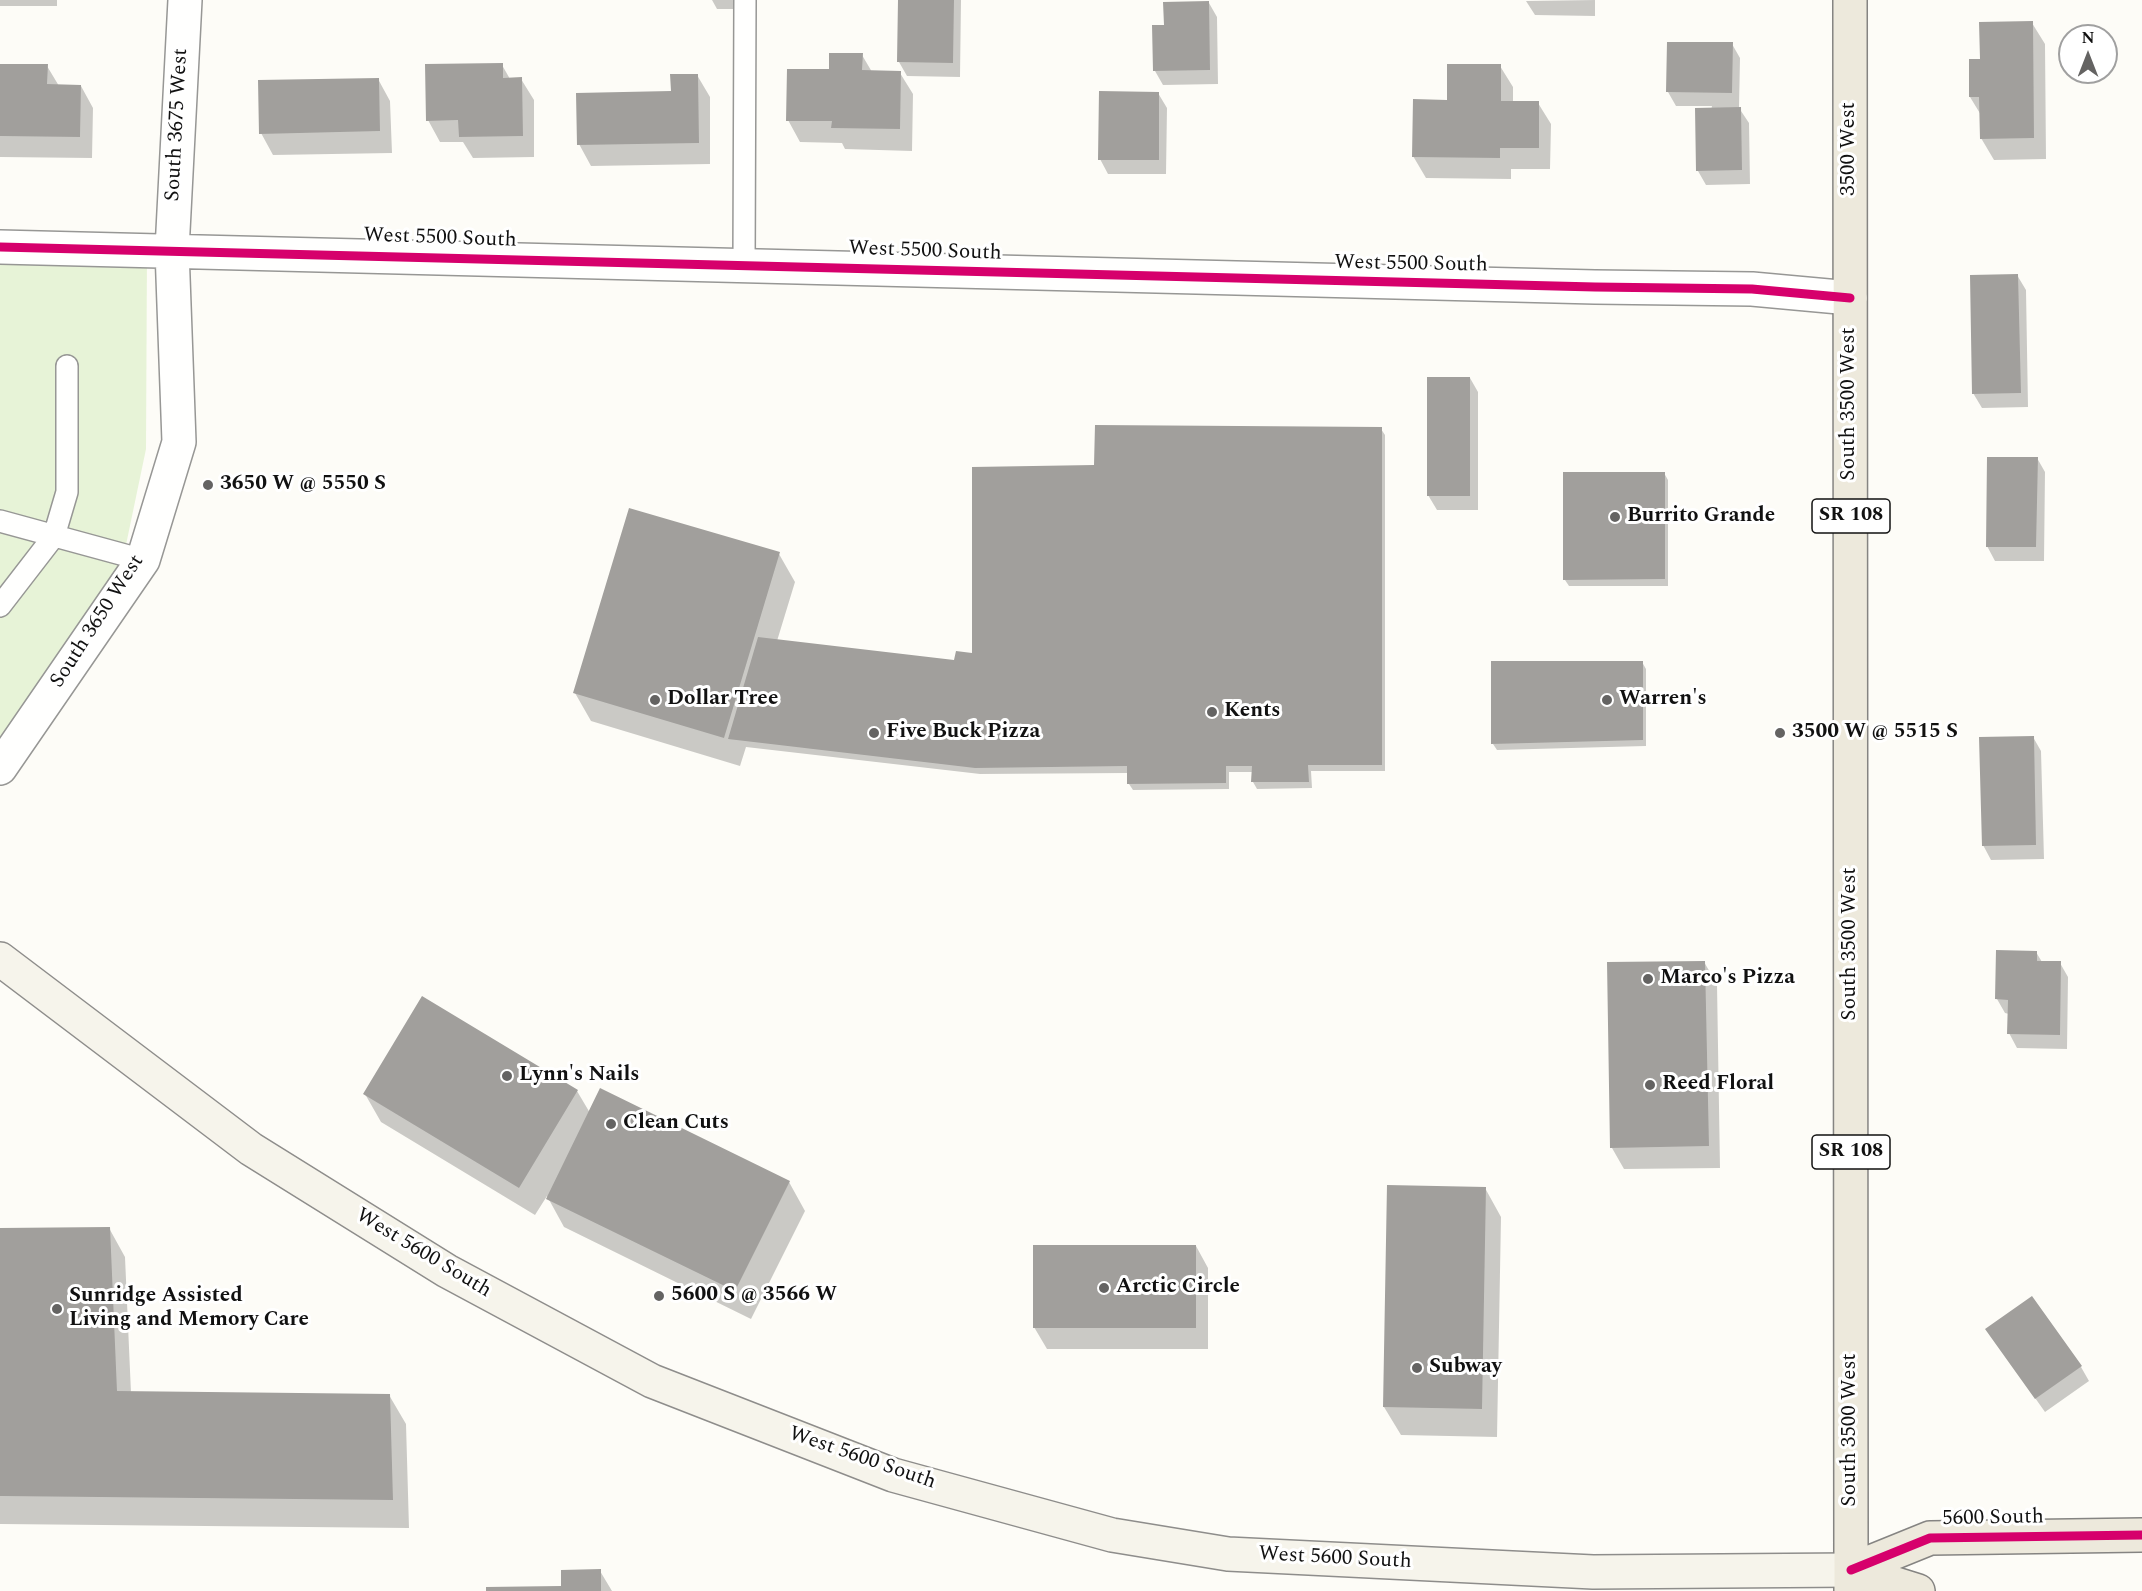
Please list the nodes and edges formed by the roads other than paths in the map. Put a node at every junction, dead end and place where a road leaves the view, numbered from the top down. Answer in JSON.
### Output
{"nodes":[{"id":1,"x":184,"y":0,"type":"edge"},
{"id":2,"x":745,"y":0,"type":"edge"},
{"id":3,"x":1850,"y":0,"type":"edge"},
{"id":4,"x":0,"y":247,"type":"edge"},
{"id":5,"x":172,"y":250,"type":"junction"},
{"id":6,"x":744,"y":265,"type":"junction"},
{"id":7,"x":1850,"y":298,"type":"junction"},
{"id":8,"x":67,"y":366,"type":"dead end"},
{"id":9,"x":0,"y":521,"type":"edge"},
{"id":10,"x":54,"y":536,"type":"junction"},
{"id":11,"x":143,"y":560,"type":"junction"},
{"id":12,"x":0,"y":606,"type":"edge"},
{"id":13,"x":0,"y":768,"type":"edge"},
{"id":14,"x":0,"y":959,"type":"edge"},
{"id":15,"x":2142,"y":1535,"type":"edge"},
{"id":16,"x":1851,"y":1580,"type":"edge"},
{"id":17,"x":1918,"y":1591,"type":"edge"}],
"edges":[{"from":1,"to":5,"type":"street","name":"South 3675 West"},
{"from":2,"to":6,"type":"lane"},
{"from":3,"to":7,"type":"main road","name":"3500 West","number":"SR 108"},
{"from":4,"to":5,"type":"street","name":"West 5500 South"},
{"from":5,"to":6,"type":"street","name":"West 5500 South"},
{"from":5,"to":11,"type":"street","name":"South 3650 West"},
{"from":6,"to":7,"type":"street","name":"West 5500 South"},
{"from":7,"to":16,"type":"main road","name":"South 3500 West","number":"SR 108"},
{"from":8,"to":10,"type":"lane"},
{"from":9,"to":10,"type":"lane"},
{"from":10,"to":11,"type":"lane"},
{"from":10,"to":12,"type":"lane"},
{"from":11,"to":13,"type":"street","name":"South 3650 West"},
{"from":14,"to":16,"type":"main road","name":"West 5600 South"},
{"from":15,"to":16,"type":"main road","name":"5600 South"},
{"from":16,"to":17,"type":"main road"}]}
